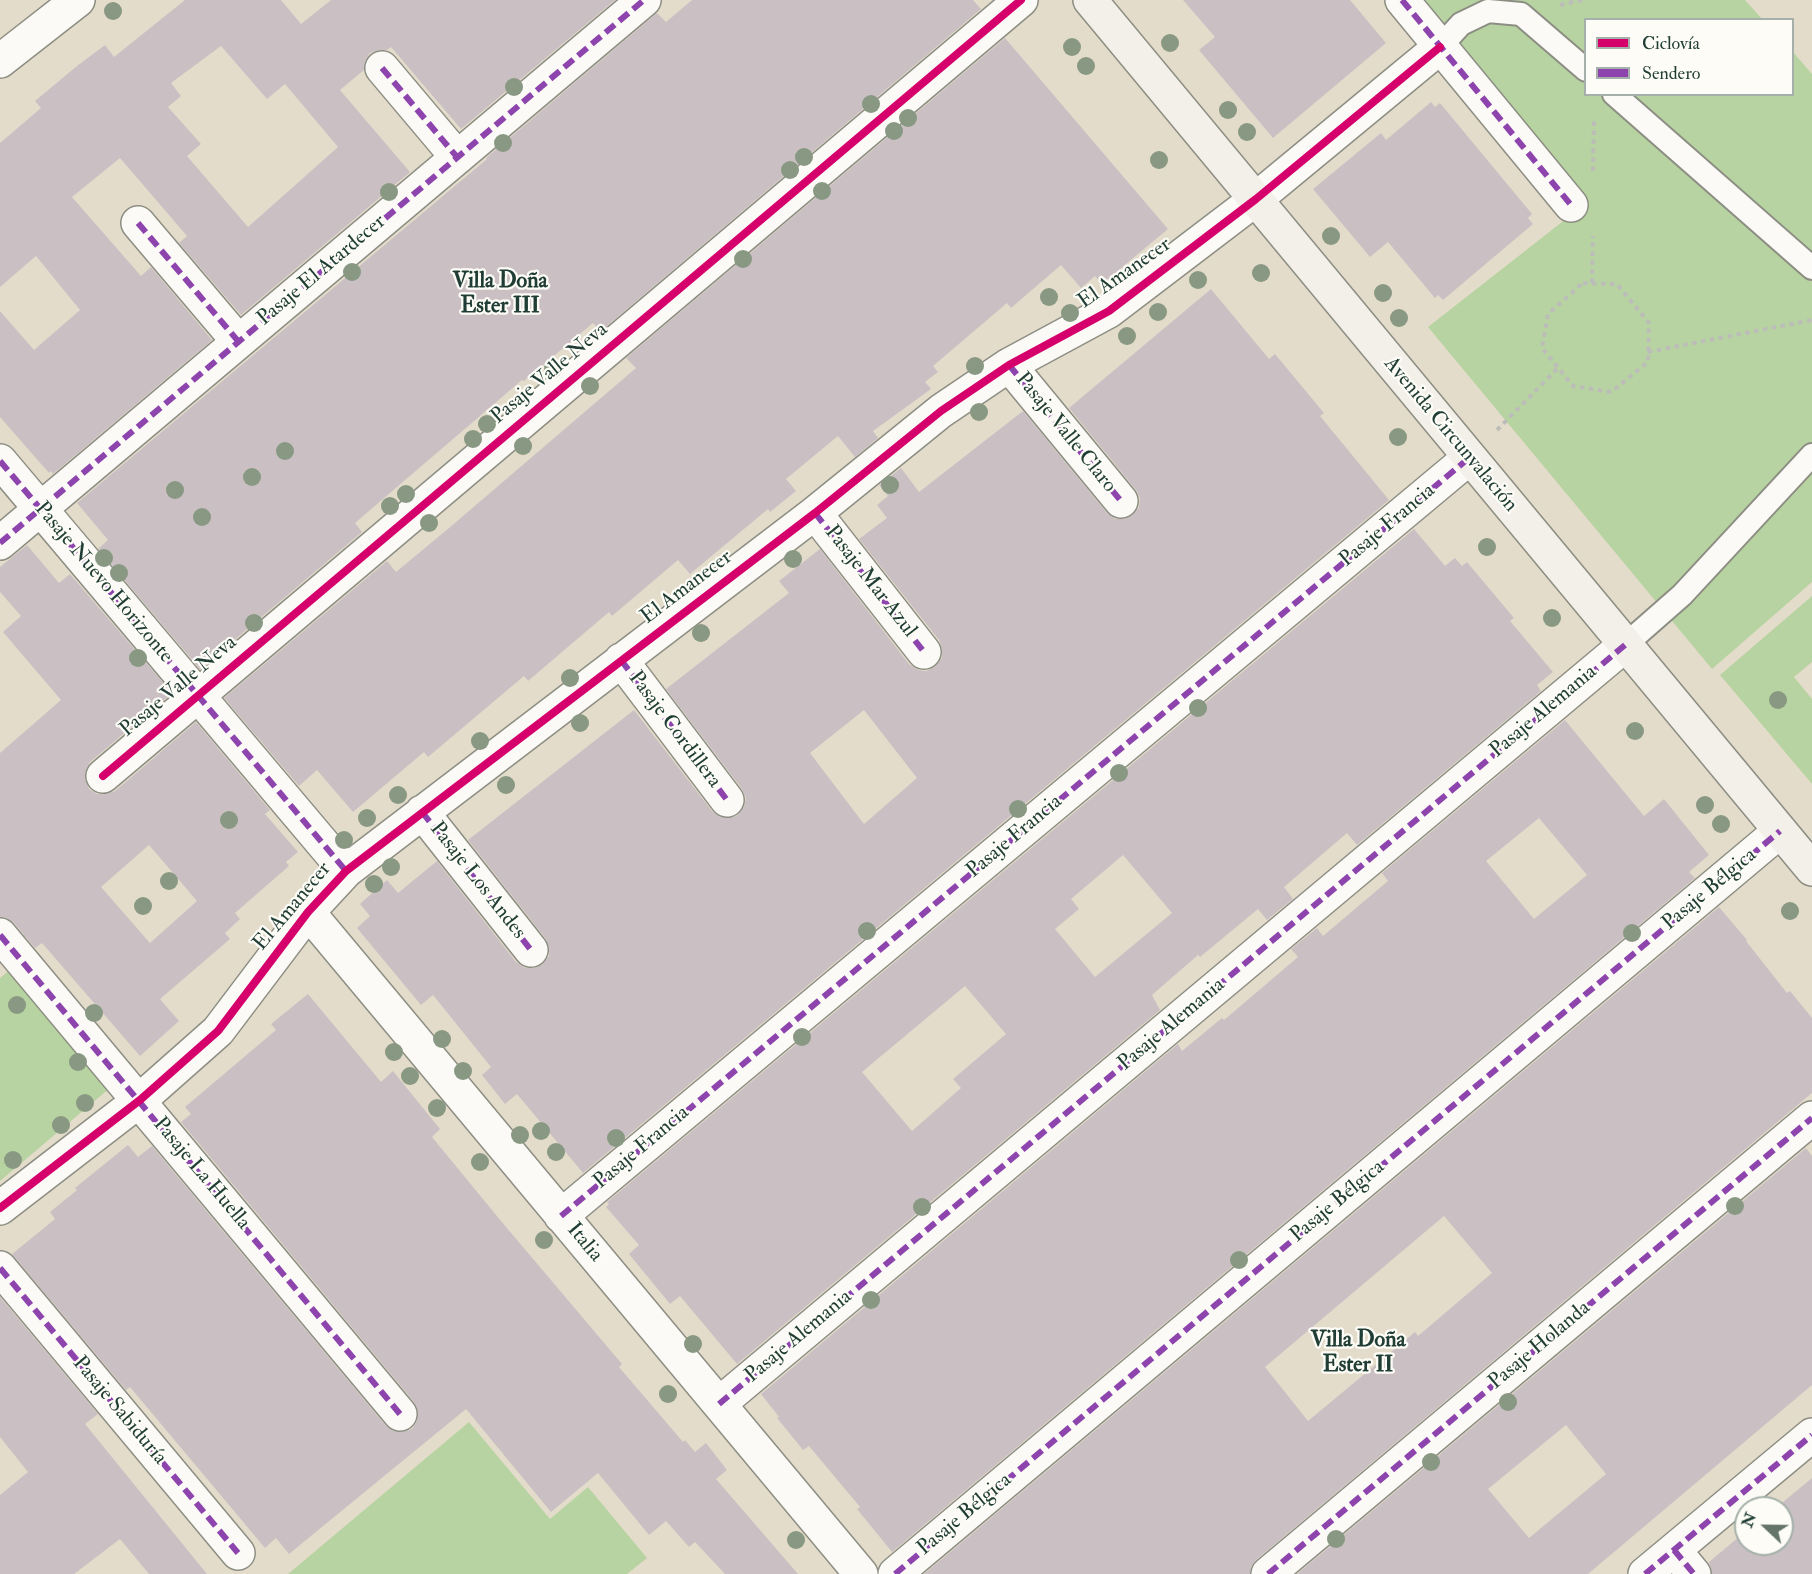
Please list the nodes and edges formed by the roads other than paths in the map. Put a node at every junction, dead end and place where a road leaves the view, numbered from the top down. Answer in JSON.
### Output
{"nodes":[{"id":1,"x":78,"y":0,"type":"edge"},
{"id":2,"x":644,"y":0,"type":"edge"},
{"id":3,"x":1021,"y":0,"type":"edge"},
{"id":4,"x":1090,"y":0,"type":"edge"},
{"id":5,"x":1402,"y":0,"type":"edge"},
{"id":6,"x":1440,"y":47,"type":"junction"},
{"id":7,"x":0,"y":61,"type":"edge"},
{"id":8,"x":382,"y":68,"type":"dead end"},
{"id":9,"x":1584,"y":68,"type":"edge"},
{"id":10,"x":1616,"y":96,"type":"edge"},
{"id":11,"x":457,"y":158,"type":"junction"},
{"id":12,"x":1256,"y":199,"type":"junction"},
{"id":13,"x":1571,"y":205,"type":"dead end"},
{"id":14,"x":138,"y":223,"type":"dead end"},
{"id":15,"x":1812,"y":268,"type":"edge"},
{"id":16,"x":238,"y":341,"type":"junction"},
{"id":17,"x":1009,"y":365,"type":"junction"},
{"id":18,"x":1812,"y":455,"type":"edge"},
{"id":19,"x":1469,"y":458,"type":"junction"},
{"id":20,"x":0,"y":461,"type":"edge"},
{"id":21,"x":1121,"y":501,"type":"dead end"},
{"id":22,"x":40,"y":509,"type":"junction"},
{"id":23,"x":815,"y":513,"type":"junction"},
{"id":24,"x":0,"y":543,"type":"edge"},
{"id":25,"x":1624,"y":645,"type":"junction"},
{"id":26,"x":924,"y":652,"type":"dead end"},
{"id":27,"x":621,"y":660,"type":"junction"},
{"id":28,"x":198,"y":695,"type":"junction"},
{"id":29,"x":103,"y":776,"type":"dead end"},
{"id":30,"x":727,"y":800,"type":"dead end"},
{"id":31,"x":422,"y":812,"type":"junction"},
{"id":32,"x":1780,"y":831,"type":"junction"},
{"id":33,"x":1812,"y":868,"type":"edge"},
{"id":34,"x":346,"y":871,"type":"junction"},
{"id":35,"x":308,"y":912,"type":"junction"},
{"id":36,"x":0,"y":935,"type":"edge"},
{"id":37,"x":531,"y":950,"type":"dead end"},
{"id":38,"x":140,"y":1100,"type":"junction"},
{"id":39,"x":1812,"y":1118,"type":"edge"},
{"id":40,"x":0,"y":1208,"type":"edge"},
{"id":41,"x":561,"y":1216,"type":"junction"},
{"id":42,"x":0,"y":1268,"type":"edge"},
{"id":43,"x":718,"y":1404,"type":"junction"},
{"id":44,"x":400,"y":1414,"type":"dead end"},
{"id":45,"x":1812,"y":1435,"type":"edge"},
{"id":46,"x":238,"y":1553,"type":"dead end"},
{"id":47,"x":1684,"y":1562,"type":"edge"},
{"id":48,"x":861,"y":1574,"type":"edge"},
{"id":49,"x":895,"y":1574,"type":"edge"},
{"id":50,"x":1268,"y":1574,"type":"edge"},
{"id":51,"x":1645,"y":1574,"type":"edge"}],
"edges":[{"from":1,"to":7,"type":"street"},
{"from":2,"to":11,"type":"street","name":"Pasaje El Atardecer"},
{"from":3,"to":28,"type":"street","name":"Pasaje Valle Neva"},
{"from":4,"to":12,"type":"street","name":"Avenida Circunvalación"},
{"from":5,"to":6,"type":"street"},
{"from":6,"to":9,"type":"lane"},
{"from":6,"to":12,"type":"street","name":"El Amanecer"},
{"from":6,"to":13,"type":"street"},
{"from":8,"to":11,"type":"street"},
{"from":10,"to":15,"type":"lane"},
{"from":11,"to":16,"type":"street","name":"Pasaje El Atardecer"},
{"from":12,"to":17,"type":"street","name":"El Amanecer"},
{"from":12,"to":19,"type":"street","name":"Avenida Circunvalación"},
{"from":14,"to":16,"type":"street"},
{"from":16,"to":22,"type":"street","name":"Pasaje El Atardecer"},
{"from":17,"to":21,"type":"street","name":"Pasaje Valle Claro"},
{"from":17,"to":23,"type":"street","name":"El Amanecer"},
{"from":18,"to":25,"type":"lane"},
{"from":19,"to":25,"type":"street","name":"Avenida Circunvalación"},
{"from":19,"to":41,"type":"street","name":"Pasaje Francia"},
{"from":20,"to":22,"type":"street","name":"Pasaje Nuevo Horizonte"},
{"from":22,"to":24,"type":"street","name":"Pasaje El Atardecer"},
{"from":22,"to":28,"type":"street","name":"Pasaje Nuevo Horizonte"},
{"from":23,"to":26,"type":"street","name":"Pasaje Mar Azul"},
{"from":23,"to":27,"type":"street","name":"El Amanecer"},
{"from":25,"to":32,"type":"street","name":"Avenida Circunvalación"},
{"from":25,"to":43,"type":"street","name":"Pasaje Alemania"},
{"from":27,"to":30,"type":"street","name":"Pasaje Cordillera"},
{"from":27,"to":31,"type":"street","name":"El Amanecer"},
{"from":28,"to":29,"type":"street","name":"Pasaje Valle Neva"},
{"from":28,"to":34,"type":"street","name":"Pasaje Nuevo Horizonte"},
{"from":31,"to":34,"type":"street","name":"El Amanecer"},
{"from":31,"to":37,"type":"street","name":"Pasaje Los Andes"},
{"from":32,"to":33,"type":"street","name":"Avenida Circunvalación"},
{"from":32,"to":49,"type":"street","name":"Pasaje Bélgica"},
{"from":34,"to":35,"type":"street","name":"El Amanecer"},
{"from":35,"to":38,"type":"street","name":"El Amanecer"},
{"from":35,"to":41,"type":"street","name":"Italia"},
{"from":36,"to":38,"type":"street","name":"Pasaje La Huella"},
{"from":38,"to":40,"type":"street","name":"El Amanecer"},
{"from":38,"to":44,"type":"street","name":"Pasaje La Huella"},
{"from":39,"to":50,"type":"street","name":"Pasaje Holanda"},
{"from":41,"to":43,"type":"street","name":"Italia"},
{"from":42,"to":46,"type":"street","name":"Pasaje Sabiduría"},
{"from":43,"to":48,"type":"street","name":"Italia"},
{"from":45,"to":47,"type":"street"},
{"from":47,"to":51,"type":"street"}]}
